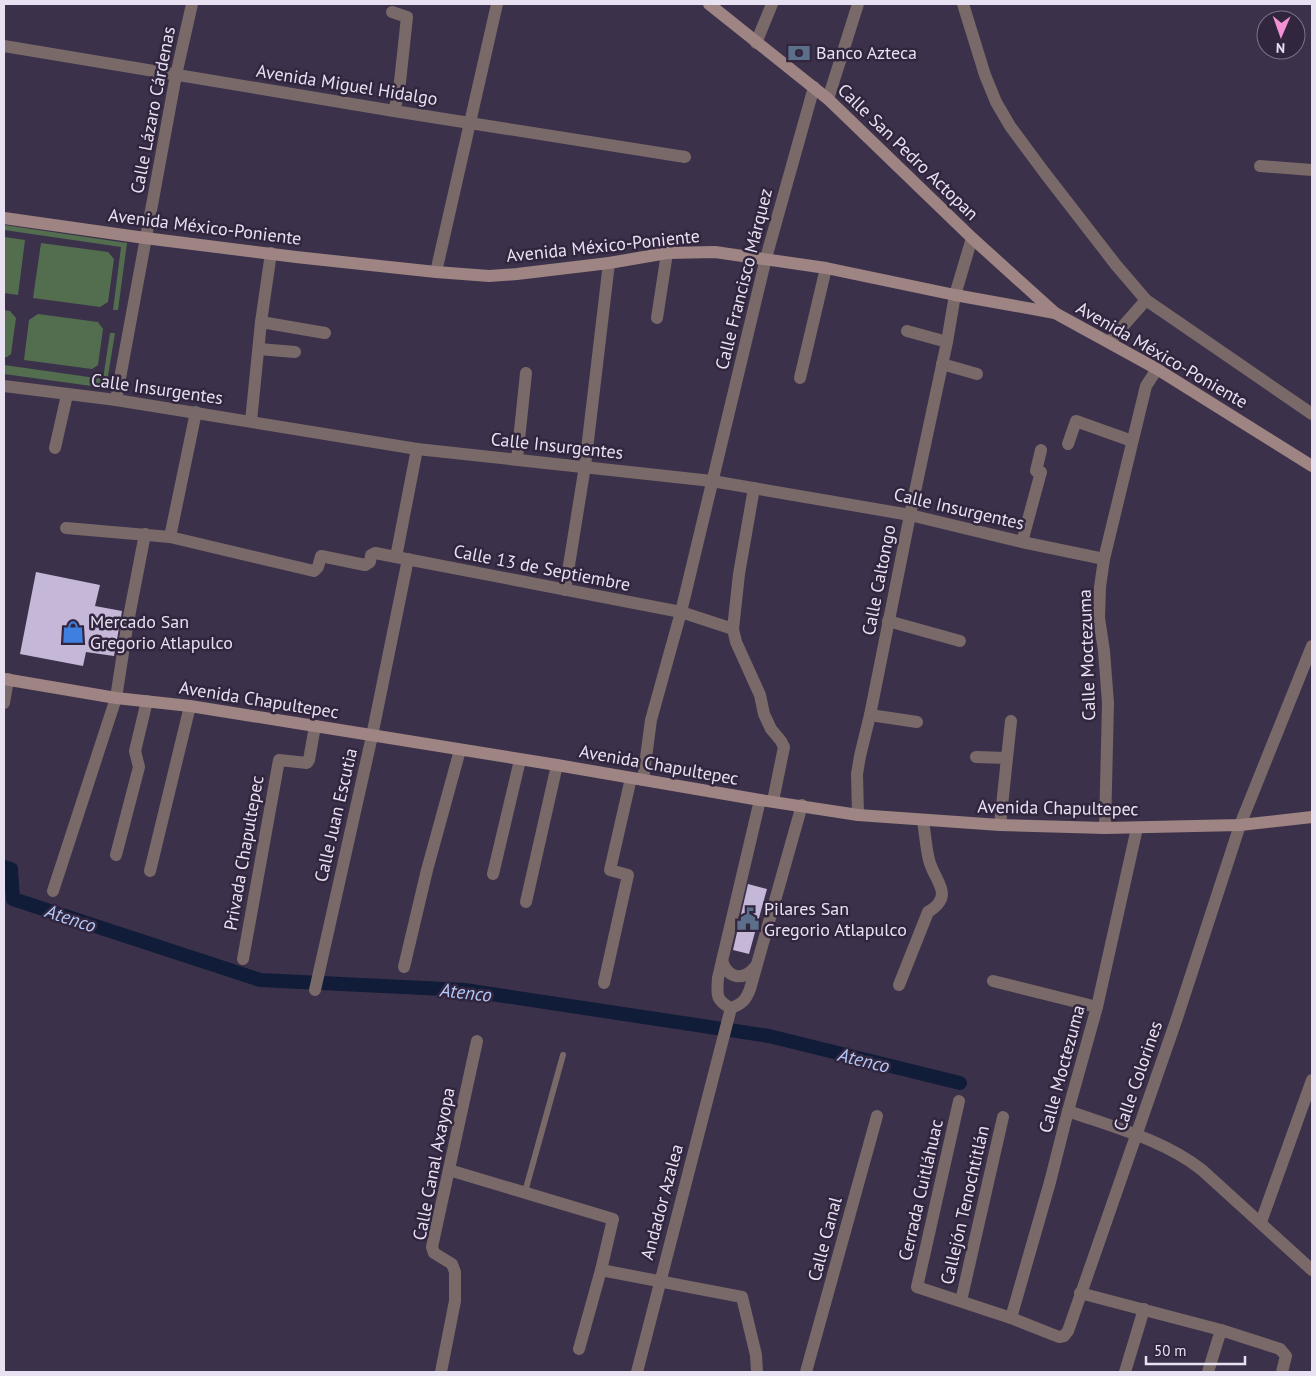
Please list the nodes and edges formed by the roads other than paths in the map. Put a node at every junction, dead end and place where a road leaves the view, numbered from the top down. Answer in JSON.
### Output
{"nodes":[{"id":1,"x":192,"y":4,"type":"edge"},
{"id":2,"x":497,"y":4,"type":"edge"},
{"id":3,"x":709,"y":4,"type":"edge"},
{"id":4,"x":772,"y":4,"type":"edge"},
{"id":5,"x":858,"y":4,"type":"edge"},
{"id":6,"x":963,"y":4,"type":"edge"},
{"id":7,"x":392,"y":12,"type":"dead end"},
{"id":8,"x":756,"y":43,"type":"junction"},
{"id":9,"x":4,"y":46,"type":"edge"},
{"id":10,"x":176,"y":75,"type":"junction"},
{"id":11,"x":814,"y":87,"type":"junction"},
{"id":12,"x":828,"y":99,"type":"junction"},
{"id":13,"x":394,"y":111,"type":"junction"},
{"id":14,"x":470,"y":123,"type":"junction"},
{"id":15,"x":685,"y":157,"type":"dead end"},
{"id":16,"x":1260,"y":166,"type":"dead end"},
{"id":17,"x":1312,"y":170,"type":"edge"},
{"id":18,"x":4,"y":218,"type":"edge"},
{"id":19,"x":145,"y":238,"type":"junction"},
{"id":20,"x":972,"y":238,"type":"junction"},
{"id":21,"x":271,"y":254,"type":"junction"},
{"id":22,"x":667,"y":254,"type":"junction"},
{"id":23,"x":766,"y":258,"type":"junction"},
{"id":24,"x":609,"y":263,"type":"junction"},
{"id":25,"x":826,"y":268,"type":"junction"},
{"id":26,"x":436,"y":272,"type":"junction"},
{"id":27,"x":955,"y":295,"type":"junction"},
{"id":28,"x":1146,"y":300,"type":"junction"},
{"id":29,"x":1055,"y":313,"type":"junction"},
{"id":30,"x":657,"y":318,"type":"dead end"},
{"id":31,"x":261,"y":322,"type":"junction"},
{"id":32,"x":907,"y":331,"type":"dead end"},
{"id":33,"x":325,"y":333,"type":"dead end"},
{"id":34,"x":947,"y":342,"type":"junction"},
{"id":35,"x":1109,"y":342,"type":"junction"},
{"id":36,"x":259,"y":349,"type":"junction"},
{"id":37,"x":295,"y":352,"type":"dead end"},
{"id":38,"x":942,"y":364,"type":"junction"},
{"id":39,"x":1157,"y":369,"type":"junction"},
{"id":40,"x":526,"y":373,"type":"dead end"},
{"id":41,"x":977,"y":374,"type":"dead end"},
{"id":42,"x":800,"y":378,"type":"dead end"},
{"id":43,"x":4,"y":386,"type":"edge"},
{"id":44,"x":68,"y":394,"type":"junction"},
{"id":45,"x":116,"y":400,"type":"junction"},
{"id":46,"x":196,"y":412,"type":"junction"},
{"id":47,"x":1312,"y":414,"type":"edge"},
{"id":48,"x":251,"y":421,"type":"junction"},
{"id":49,"x":1132,"y":441,"type":"junction"},
{"id":50,"x":1068,"y":444,"type":"dead end"},
{"id":51,"x":55,"y":448,"type":"dead end"},
{"id":52,"x":417,"y":449,"type":"junction"},
{"id":53,"x":1041,"y":450,"type":"dead end"},
{"id":54,"x":518,"y":459,"type":"junction"},
{"id":55,"x":585,"y":466,"type":"junction"},
{"id":56,"x":1312,"y":466,"type":"edge"},
{"id":57,"x":712,"y":481,"type":"junction"},
{"id":58,"x":754,"y":488,"type":"junction"},
{"id":59,"x":910,"y":514,"type":"junction"},
{"id":60,"x":66,"y":528,"type":"dead end"},
{"id":61,"x":145,"y":534,"type":"junction"},
{"id":62,"x":170,"y":537,"type":"junction"},
{"id":63,"x":1022,"y":542,"type":"junction"},
{"id":64,"x":402,"y":558,"type":"junction"},
{"id":65,"x":1104,"y":559,"type":"junction"},
{"id":66,"x":565,"y":590,"type":"junction"},
{"id":67,"x":681,"y":612,"type":"junction"},
{"id":68,"x":888,"y":621,"type":"junction"},
{"id":69,"x":733,"y":629,"type":"junction"},
{"id":70,"x":960,"y":641,"type":"dead end"},
{"id":71,"x":1312,"y":646,"type":"edge"},
{"id":72,"x":6,"y":679,"type":"edge"},
{"id":73,"x":116,"y":698,"type":"junction"},
{"id":74,"x":147,"y":701,"type":"junction"},
{"id":75,"x":4,"y":703,"type":"edge"},
{"id":76,"x":190,"y":706,"type":"junction"},
{"id":77,"x":870,"y":715,"type":"junction"},
{"id":78,"x":1011,"y":721,"type":"dead end"},
{"id":79,"x":917,"y":722,"type":"dead end"},
{"id":80,"x":315,"y":726,"type":"junction"},
{"id":81,"x":372,"y":736,"type":"junction"},
{"id":82,"x":460,"y":750,"type":"junction"},
{"id":83,"x":976,"y":757,"type":"dead end"},
{"id":84,"x":1007,"y":758,"type":"junction"},
{"id":85,"x":520,"y":760,"type":"junction"},
{"id":86,"x":556,"y":765,"type":"junction"},
{"id":87,"x":637,"y":779,"type":"junction"},
{"id":88,"x":766,"y":801,"type":"junction"},
{"id":89,"x":802,"y":805,"type":"junction"},
{"id":90,"x":858,"y":814,"type":"junction"},
{"id":91,"x":1312,"y":817,"type":"edge"},
{"id":92,"x":923,"y":820,"type":"junction"},
{"id":93,"x":1000,"y":825,"type":"junction"},
{"id":94,"x":1240,"y":825,"type":"junction"},
{"id":95,"x":1105,"y":828,"type":"junction"},
{"id":96,"x":1137,"y":828,"type":"junction"},
{"id":97,"x":116,"y":855,"type":"dead end"},
{"id":98,"x":150,"y":871,"type":"dead end"},
{"id":99,"x":493,"y":874,"type":"dead end"},
{"id":100,"x":53,"y":891,"type":"dead end"},
{"id":101,"x":526,"y":902,"type":"dead end"},
{"id":102,"x":243,"y":959,"type":"dead end"},
{"id":103,"x":722,"y":961,"type":"junction"},
{"id":104,"x":756,"y":966,"type":"junction"},
{"id":105,"x":404,"y":967,"type":"dead end"},
{"id":106,"x":993,"y":981,"type":"dead end"},
{"id":107,"x":604,"y":983,"type":"dead end"},
{"id":108,"x":900,"y":985,"type":"dead end"},
{"id":109,"x":315,"y":990,"type":"dead end"},
{"id":110,"x":1097,"y":1007,"type":"junction"},
{"id":111,"x":731,"y":1008,"type":"junction"},
{"id":112,"x":477,"y":1041,"type":"dead end"},
{"id":113,"x":563,"y":1055,"type":"dead end"},
{"id":114,"x":1312,"y":1080,"type":"edge"},
{"id":115,"x":959,"y":1101,"type":"dead end"},
{"id":116,"x":1068,"y":1111,"type":"junction"},
{"id":117,"x":877,"y":1116,"type":"dead end"},
{"id":118,"x":1003,"y":1117,"type":"dead end"},
{"id":119,"x":1136,"y":1135,"type":"junction"},
{"id":120,"x":449,"y":1170,"type":"junction"},
{"id":121,"x":525,"y":1192,"type":"junction"},
{"id":122,"x":1260,"y":1222,"type":"junction"},
{"id":123,"x":601,"y":1270,"type":"junction"},
{"id":124,"x":1312,"y":1270,"type":"edge"},
{"id":125,"x":660,"y":1280,"type":"junction"},
{"id":126,"x":1080,"y":1294,"type":"junction"},
{"id":127,"x":961,"y":1301,"type":"junction"},
{"id":128,"x":1144,"y":1310,"type":"junction"},
{"id":129,"x":1011,"y":1318,"type":"junction"},
{"id":130,"x":1221,"y":1330,"type":"junction"},
{"id":131,"x":579,"y":1349,"type":"dead end"},
{"id":132,"x":441,"y":1372,"type":"edge"},
{"id":133,"x":637,"y":1372,"type":"edge"},
{"id":134,"x":757,"y":1372,"type":"edge"},
{"id":135,"x":806,"y":1372,"type":"edge"},
{"id":136,"x":1125,"y":1372,"type":"edge"},
{"id":137,"x":1208,"y":1372,"type":"edge"},
{"id":138,"x":1282,"y":1372,"type":"edge"}],
"edges":[{"from":1,"to":10,"type":"street","name":"Calle Lázaro Cárdenas"},
{"from":2,"to":14,"type":"street"},
{"from":3,"to":8,"type":"main road","name":"Calle San Pedro Actopan"},
{"from":4,"to":8,"type":"street"},
{"from":5,"to":12,"type":"street"},
{"from":6,"to":28,"type":"street"},
{"from":7,"to":13,"type":"street"},
{"from":8,"to":11,"type":"main road","name":"Calle San Pedro Actopan"},
{"from":9,"to":10,"type":"street","name":"Avenida Miguel Hidalgo"},
{"from":10,"to":13,"type":"street","name":"Avenida Miguel Hidalgo"},
{"from":10,"to":19,"type":"street","name":"Calle Lázaro Cárdenas"},
{"from":11,"to":12,"type":"main road","name":"Calle San Pedro Actopan"},
{"from":11,"to":23,"type":"street","name":"Calle Francisco Márquez"},
{"from":12,"to":20,"type":"main road","name":"Calle San Pedro Actopan"},
{"from":13,"to":14,"type":"street","name":"Avenida Miguel Hidalgo"},
{"from":14,"to":15,"type":"street","name":"Avenida Miguel Hidalgo"},
{"from":14,"to":26,"type":"street"},
{"from":16,"to":17,"type":"street"},
{"from":18,"to":19,"type":"main road","name":"Avenida México-Poniente"},
{"from":19,"to":21,"type":"main road","name":"Avenida México-Poniente"},
{"from":19,"to":45,"type":"street","name":"Calle Lázaro Cárdenas"},
{"from":20,"to":27,"type":"street","name":"Calle Caltongo"},
{"from":20,"to":29,"type":"main road","name":"Calle San Pedro Actopan"},
{"from":21,"to":26,"type":"main road","name":"Avenida México-Poniente"},
{"from":21,"to":31,"type":"street"},
{"from":22,"to":23,"type":"main road","name":"Avenida México-Poniente"},
{"from":22,"to":24,"type":"main road","name":"Avenida México-Poniente"},
{"from":22,"to":30,"type":"street"},
{"from":23,"to":25,"type":"main road","name":"Avenida México-Poniente"},
{"from":23,"to":57,"type":"street","name":"Calle Francisco Márquez"},
{"from":24,"to":26,"type":"main road","name":"Avenida México-Poniente"},
{"from":24,"to":55,"type":"street"},
{"from":25,"to":27,"type":"main road","name":"Avenida México-Poniente"},
{"from":25,"to":42,"type":"street"},
{"from":27,"to":29,"type":"main road","name":"Avenida México-Poniente"},
{"from":27,"to":34,"type":"street","name":"Calle Caltongo"},
{"from":28,"to":35,"type":"street"},
{"from":28,"to":47,"type":"street"},
{"from":29,"to":35,"type":"main road","name":"Avenida México-Poniente"},
{"from":31,"to":33,"type":"street"},
{"from":31,"to":36,"type":"street"},
{"from":32,"to":34,"type":"street"},
{"from":34,"to":38,"type":"street","name":"Calle Caltongo"},
{"from":35,"to":39,"type":"main road","name":"Avenida México-Poniente"},
{"from":36,"to":37,"type":"street"},
{"from":36,"to":48,"type":"street"},
{"from":38,"to":41,"type":"street"},
{"from":38,"to":59,"type":"street","name":"Calle Caltongo"},
{"from":39,"to":49,"type":"street","name":"Calle Moctezuma"},
{"from":39,"to":56,"type":"main road","name":"Avenida México-Poniente"},
{"from":40,"to":54,"type":"street"},
{"from":43,"to":44,"type":"street","name":"Calle Insurgentes"},
{"from":44,"to":45,"type":"street","name":"Calle Insurgentes"},
{"from":44,"to":51,"type":"street"},
{"from":45,"to":46,"type":"street","name":"Calle Insurgentes"},
{"from":46,"to":48,"type":"street","name":"Calle Insurgentes"},
{"from":46,"to":62,"type":"street"},
{"from":48,"to":52,"type":"street","name":"Calle Insurgentes"},
{"from":49,"to":50,"type":"street"},
{"from":49,"to":65,"type":"street","name":"Calle Moctezuma"},
{"from":52,"to":54,"type":"street","name":"Calle Insurgentes"},
{"from":52,"to":64,"type":"street"},
{"from":53,"to":63,"type":"street"},
{"from":54,"to":55,"type":"street","name":"Calle Insurgentes"},
{"from":55,"to":57,"type":"street","name":"Calle Insurgentes"},
{"from":55,"to":66,"type":"street"},
{"from":57,"to":58,"type":"street","name":"Calle Insurgentes"},
{"from":57,"to":67,"type":"street"},
{"from":58,"to":59,"type":"street","name":"Calle Insurgentes"},
{"from":58,"to":69,"type":"street"},
{"from":59,"to":63,"type":"street","name":"Calle Insurgentes"},
{"from":59,"to":68,"type":"street","name":"Calle Caltongo"},
{"from":60,"to":61,"type":"street","name":"Calle 13 de Septiembre"},
{"from":61,"to":62,"type":"street","name":"Calle 13 de Septiembre"},
{"from":61,"to":73,"type":"street"},
{"from":62,"to":64,"type":"street","name":"Calle 13 de Septiembre"},
{"from":63,"to":65,"type":"street","name":"Calle Insurgentes"},
{"from":64,"to":66,"type":"street","name":"Calle 13 de Septiembre"},
{"from":64,"to":81,"type":"street","name":"Calle Juan Escutia"},
{"from":65,"to":95,"type":"street","name":"Calle Moctezuma"},
{"from":66,"to":67,"type":"street","name":"Calle 13 de Septiembre"},
{"from":67,"to":69,"type":"street","name":"Calle 13 de Septiembre"},
{"from":67,"to":87,"type":"street"},
{"from":68,"to":70,"type":"street"},
{"from":68,"to":77,"type":"street","name":"Calle Caltongo"},
{"from":69,"to":88,"type":"street"},
{"from":71,"to":94,"type":"street","name":"Calle Colorines"},
{"from":72,"to":73,"type":"main road","name":"Avenida Chapultepec"},
{"from":72,"to":75,"type":"street"},
{"from":73,"to":74,"type":"main road","name":"Avenida Chapultepec"},
{"from":73,"to":100,"type":"street"},
{"from":74,"to":76,"type":"main road","name":"Avenida Chapultepec"},
{"from":74,"to":97,"type":"street"},
{"from":76,"to":80,"type":"main road","name":"Avenida Chapultepec"},
{"from":76,"to":98,"type":"street"},
{"from":77,"to":79,"type":"street"},
{"from":77,"to":90,"type":"street","name":"Calle Caltongo"},
{"from":78,"to":84,"type":"street"},
{"from":80,"to":81,"type":"main road","name":"Avenida Chapultepec"},
{"from":80,"to":102,"type":"street","name":"Privada Chapultepec"},
{"from":81,"to":82,"type":"main road","name":"Avenida Chapultepec"},
{"from":81,"to":109,"type":"street","name":"Calle Juan Escutia"},
{"from":82,"to":85,"type":"main road","name":"Avenida Chapultepec"},
{"from":82,"to":105,"type":"street"},
{"from":83,"to":84,"type":"street"},
{"from":84,"to":93,"type":"street"},
{"from":85,"to":86,"type":"main road","name":"Avenida Chapultepec"},
{"from":85,"to":99,"type":"street"},
{"from":86,"to":87,"type":"main road","name":"Avenida Chapultepec"},
{"from":86,"to":101,"type":"street"},
{"from":87,"to":88,"type":"main road","name":"Avenida Chapultepec"},
{"from":87,"to":107,"type":"street"},
{"from":88,"to":89,"type":"main road","name":"Avenida Chapultepec"},
{"from":88,"to":103,"type":"street"},
{"from":89,"to":90,"type":"main road","name":"Avenida Chapultepec"},
{"from":89,"to":104,"type":"street"},
{"from":90,"to":92,"type":"main road","name":"Avenida Chapultepec"},
{"from":91,"to":94,"type":"main road","name":"Avenida Chapultepec"},
{"from":92,"to":93,"type":"main road","name":"Avenida Chapultepec"},
{"from":92,"to":108,"type":"street"},
{"from":93,"to":95,"type":"main road","name":"Avenida Chapultepec"},
{"from":94,"to":96,"type":"main road","name":"Avenida Chapultepec"},
{"from":94,"to":119,"type":"street","name":"Calle Colorines"},
{"from":95,"to":96,"type":"main road","name":"Avenida Chapultepec"},
{"from":96,"to":110,"type":"street","name":"Calle Moctezuma"},
{"from":103,"to":104,"type":"street"},
{"from":103,"to":111,"type":"street"},
{"from":104,"to":111,"type":"street"},
{"from":106,"to":110,"type":"street"},
{"from":110,"to":116,"type":"street","name":"Calle Moctezuma"},
{"from":111,"to":125,"type":"street","name":"Andador Azalea"},
{"from":112,"to":120,"type":"street","name":"Calle Canal Axayopa"},
{"from":113,"to":121,"type":"lane"},
{"from":114,"to":122,"type":"street"},
{"from":115,"to":127,"type":"street","name":"Cerrada Cuitláhuac"},
{"from":116,"to":119,"type":"street"},
{"from":116,"to":129,"type":"street","name":"Calle Moctezuma"},
{"from":117,"to":135,"type":"street","name":"Calle Canal"},
{"from":118,"to":127,"type":"street","name":"Callejón Tenochtitlán"},
{"from":119,"to":122,"type":"street"},
{"from":119,"to":126,"type":"street","name":"Calle Colorines"},
{"from":120,"to":121,"type":"street"},
{"from":120,"to":132,"type":"street","name":"Calle Canal Axayopa"},
{"from":121,"to":123,"type":"street"},
{"from":122,"to":124,"type":"street"},
{"from":123,"to":125,"type":"street"},
{"from":123,"to":131,"type":"street"},
{"from":125,"to":133,"type":"street","name":"Andador Azalea"},
{"from":125,"to":134,"type":"street"},
{"from":126,"to":128,"type":"street"},
{"from":126,"to":129,"type":"street","name":"Calle Colorines"},
{"from":127,"to":129,"type":"street"},
{"from":128,"to":130,"type":"street"},
{"from":128,"to":136,"type":"street"},
{"from":130,"to":137,"type":"street"},
{"from":130,"to":138,"type":"street"}]}
